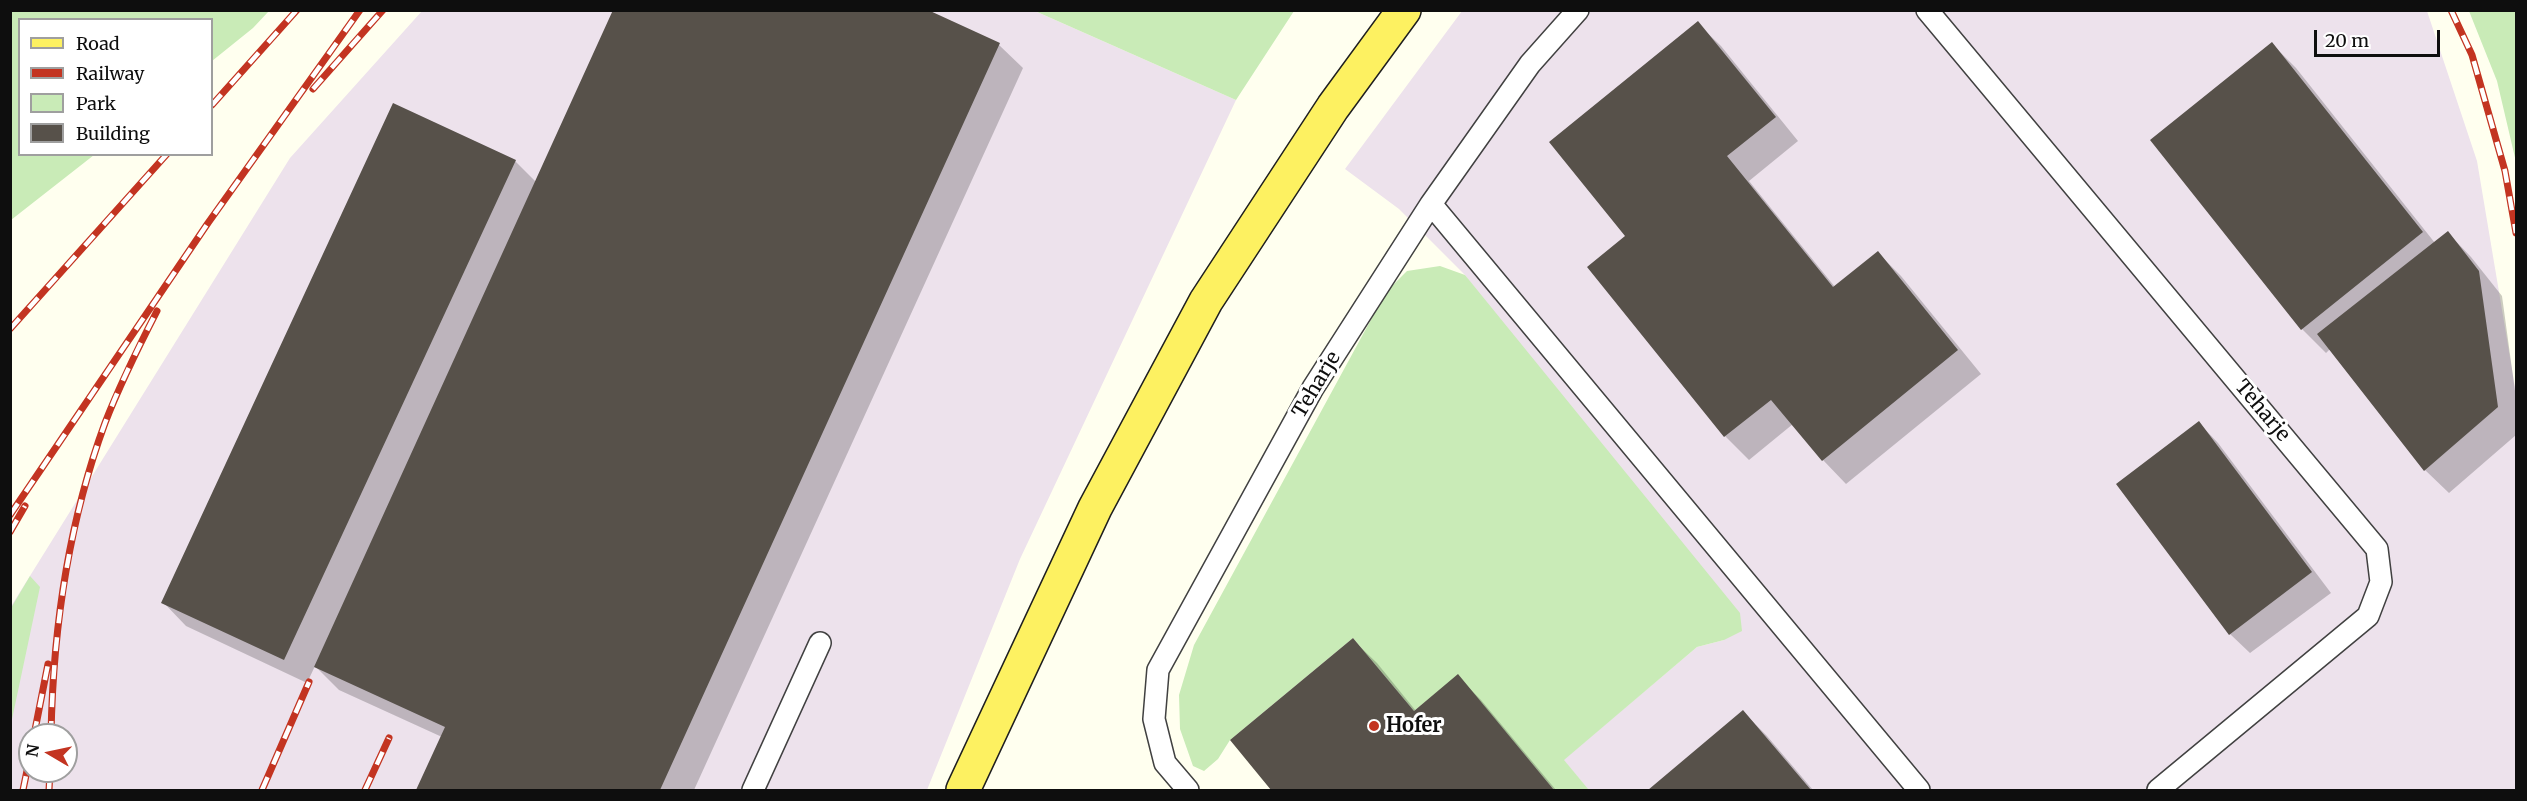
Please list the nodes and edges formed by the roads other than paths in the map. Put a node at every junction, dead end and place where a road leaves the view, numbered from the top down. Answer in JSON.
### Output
{"nodes":[{"id":1,"x":1404,"y":10,"type":"edge"},
{"id":2,"x":1578,"y":10,"type":"edge"},
{"id":3,"x":1927,"y":10,"type":"edge"},
{"id":4,"x":1431,"y":204,"type":"junction"},
{"id":5,"x":820,"y":643,"type":"dead end"},
{"id":6,"x":753,"y":790,"type":"edge"},
{"id":7,"x":963,"y":790,"type":"edge"},
{"id":8,"x":1188,"y":790,"type":"edge"},
{"id":9,"x":1919,"y":790,"type":"edge"},
{"id":10,"x":2158,"y":790,"type":"edge"}],
"edges":[{"from":1,"to":7,"type":"main road"},
{"from":2,"to":4,"type":"lane","name":"Teharje"},
{"from":3,"to":10,"type":"lane","name":"Teharje"},
{"from":4,"to":8,"type":"lane","name":"Teharje"},
{"from":4,"to":9,"type":"lane"},
{"from":5,"to":6,"type":"lane"}]}
